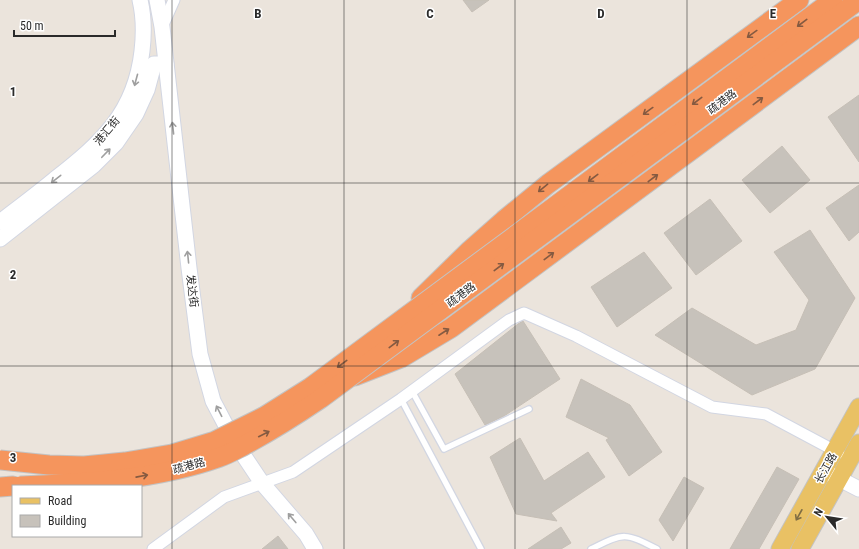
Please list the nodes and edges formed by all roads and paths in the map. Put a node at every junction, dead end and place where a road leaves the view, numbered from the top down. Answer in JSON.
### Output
{"nodes":[{"id":1,"x":140,"y":0,"type":"edge"},
{"id":2,"x":156,"y":0,"type":"edge"},
{"id":3,"x":174,"y":0,"type":"edge"},
{"id":4,"x":833,"y":0,"type":"edge"},
{"id":5,"x":859,"y":0,"type":"edge"},
{"id":6,"x":797,"y":2,"type":"edge"},
{"id":7,"x":859,"y":26,"type":"edge"},
{"id":8,"x":162,"y":27,"type":"junction"},
{"id":9,"x":154,"y":64,"type":"junction"},
{"id":10,"x":0,"y":222,"type":"edge"},
{"id":11,"x":0,"y":239,"type":"edge"},
{"id":12,"x":387,"y":330,"type":"junction"},
{"id":13,"x":346,"y":380,"type":"junction"},
{"id":14,"x":412,"y":391,"type":"junction"},
{"id":15,"x":400,"y":399,"type":"junction"},
{"id":16,"x":859,"y":407,"type":"edge"},
{"id":17,"x":529,"y":408,"type":"dead end"},
{"id":18,"x":859,"y":443,"type":"edge"},
{"id":19,"x":835,"y":451,"type":"junction"},
{"id":20,"x":850,"y":459,"type":"junction"},
{"id":21,"x":0,"y":460,"type":"edge"},
{"id":22,"x":824,"y":470,"type":"junction"},
{"id":23,"x":840,"y":478,"type":"junction"},
{"id":24,"x":262,"y":483,"type":"junction"},
{"id":25,"x":42,"y":485,"type":"edge"},
{"id":26,"x":12,"y":486,"type":"edge"},
{"id":27,"x":0,"y":487,"type":"edge"},
{"id":28,"x":859,"y":489,"type":"edge"},
{"id":29,"x":153,"y":549,"type":"edge"},
{"id":30,"x":315,"y":549,"type":"edge"},
{"id":31,"x":481,"y":549,"type":"edge"},
{"id":32,"x":591,"y":549,"type":"edge"},
{"id":33,"x":657,"y":549,"type":"edge"},
{"id":34,"x":780,"y":549,"type":"edge"},
{"id":35,"x":800,"y":549,"type":"edge"}],
"edges":[{"from":1,"to":9,"type":"street","name":"港汇街"},
{"from":2,"to":8,"type":"street","name":"发达街"},
{"from":3,"to":8,"type":"street"},
{"from":4,"to":12,"type":"highway","name":"疏港路","one_way":true,"bridge":true},
{"from":13,"to":5,"type":"highway","name":"疏港路","one_way":true,"bridge":true},
{"from":6,"to":12,"type":"highway","one_way":true,"bridge":true},
{"from":13,"to":7,"type":"highway","one_way":true,"bridge":true},
{"from":8,"to":9,"type":"street","name":"发达街"},
{"from":9,"to":10,"type":"street","name":"港汇街","one_way":true},
{"from":11,"to":9,"type":"street","name":"港汇街","one_way":true},
{"from":24,"to":9,"type":"street","name":"发达街","one_way":true},
{"from":12,"to":21,"type":"highway","name":"疏港路","one_way":true,"bridge":true},
{"from":25,"to":13,"type":"highway","name":"疏港路","one_way":true,"bridge":true},
{"from":14,"to":15,"type":"street"},
{"from":14,"to":17,"type":"lane"},
{"from":14,"to":19,"type":"street"},
{"from":15,"to":24,"type":"street"},
{"from":15,"to":31,"type":"lane"},
{"from":16,"to":19,"type":"main road","name":"长江路"},
{"from":18,"to":20,"type":"main road","name":"长江路"},
{"from":19,"to":20,"type":"street"},
{"from":19,"to":22,"type":"main road","name":"长江路"},
{"from":20,"to":23,"type":"main road","name":"长江路"},
{"from":22,"to":23,"type":"street"},
{"from":22,"to":34,"type":"main road","name":"长江路","one_way":true},
{"from":23,"to":28,"type":"street"},
{"from":23,"to":35,"type":"main road","name":"长江路"},
{"from":24,"to":29,"type":"street"},
{"from":30,"to":24,"type":"street","name":"发达街","one_way":true},
{"from":26,"to":27,"type":"highway"},
{"from":32,"to":33,"type":"lane"}]}
